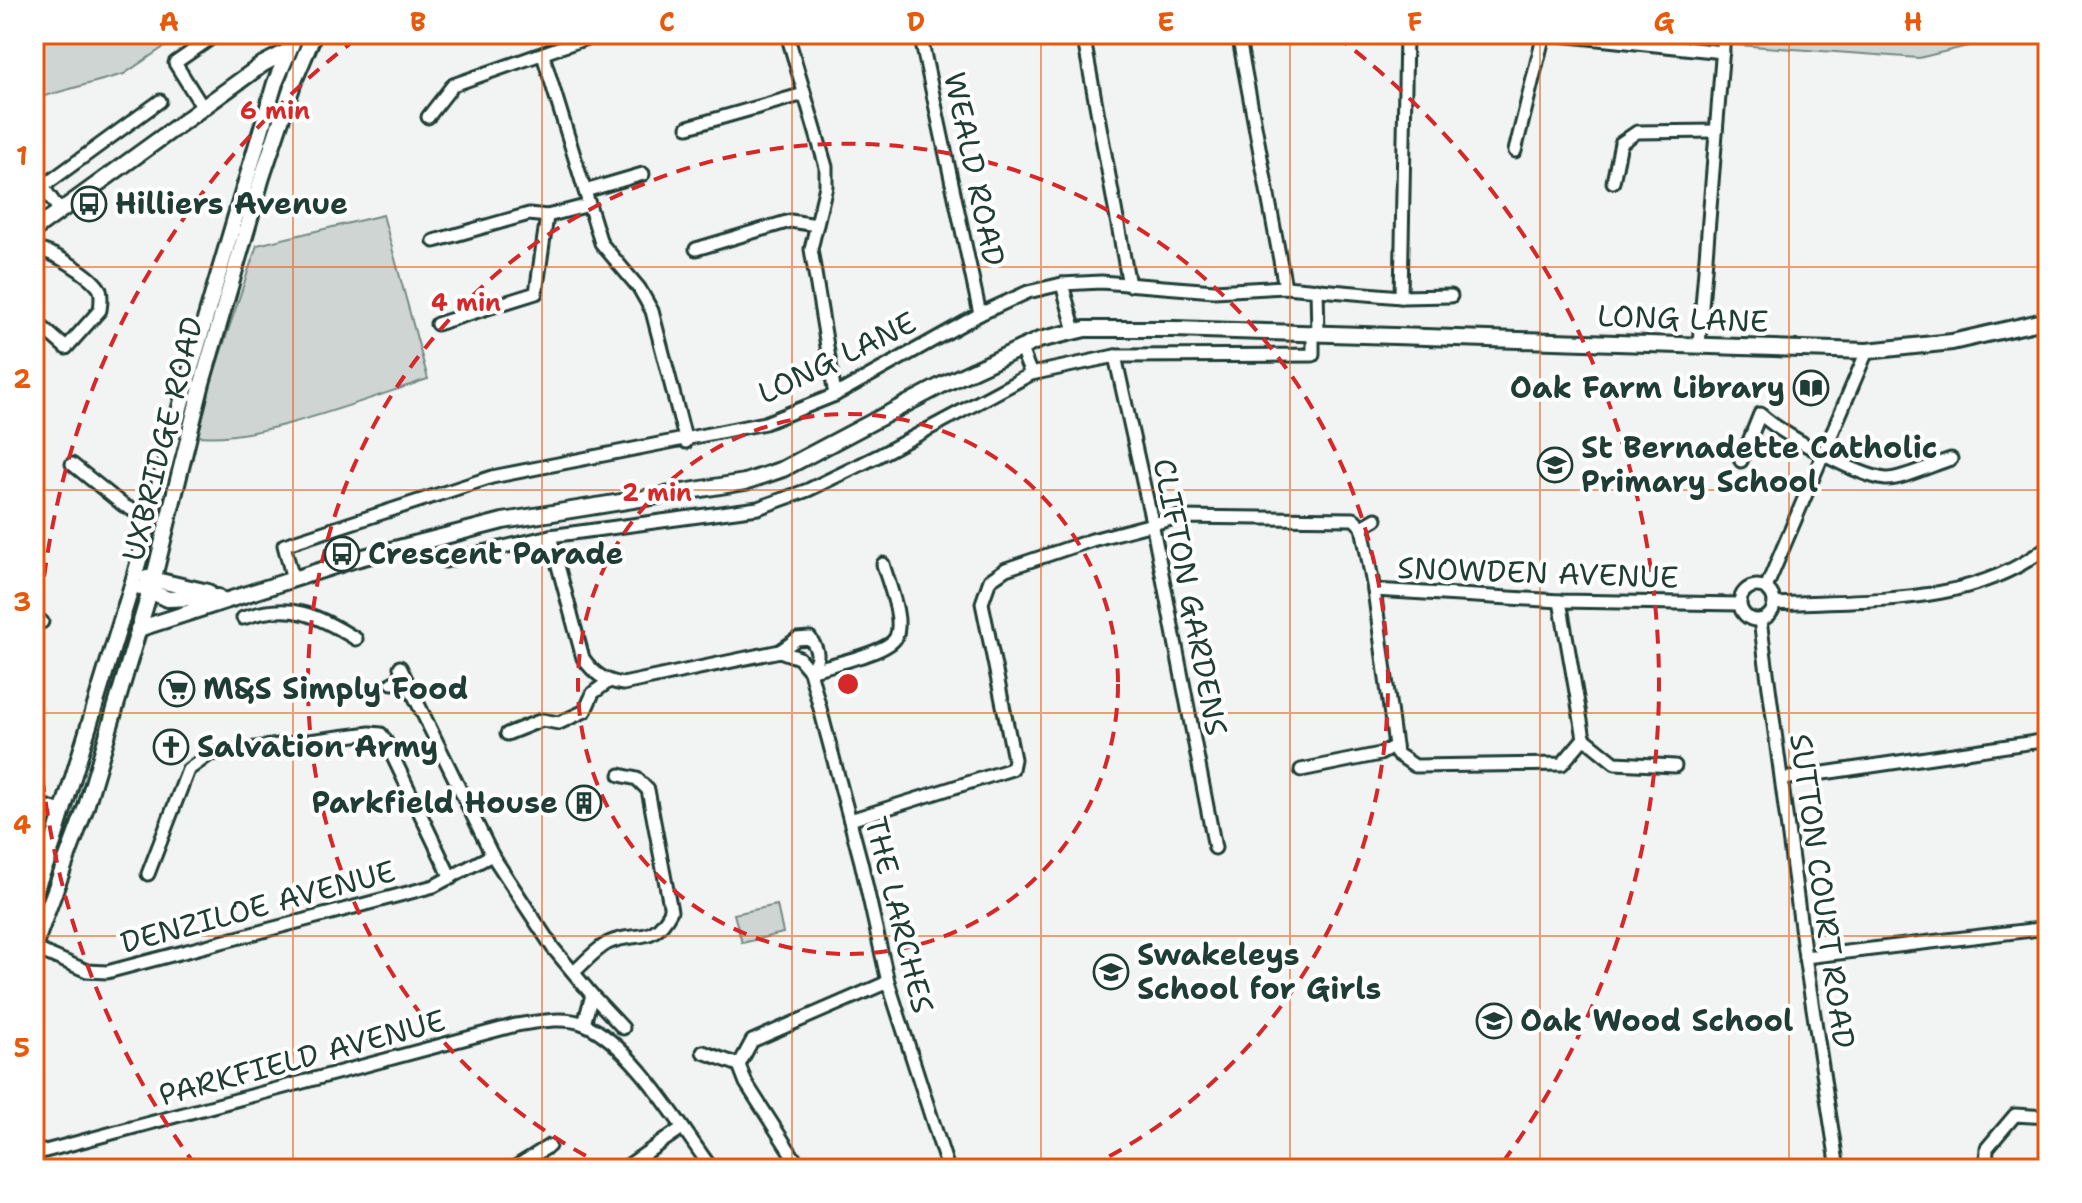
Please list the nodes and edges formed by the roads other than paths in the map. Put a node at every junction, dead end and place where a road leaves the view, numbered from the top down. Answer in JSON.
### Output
{"nodes":[{"id":1,"x":217,"y":34,"type":"edge"},
{"id":2,"x":296,"y":34,"type":"edge"},
{"id":3,"x":314,"y":34,"type":"edge"},
{"id":4,"x":598,"y":34,"type":"edge"},
{"id":5,"x":787,"y":34,"type":"edge"},
{"id":6,"x":920,"y":34,"type":"edge"},
{"id":7,"x":1083,"y":34,"type":"edge"},
{"id":8,"x":1238,"y":34,"type":"edge"},
{"id":9,"x":1406,"y":34,"type":"edge"},
{"id":10,"x":1547,"y":34,"type":"edge"},
{"id":11,"x":1724,"y":34,"type":"edge"},
{"id":12,"x":288,"y":51,"type":"junction"},
{"id":13,"x":1723,"y":52,"type":"junction"},
{"id":14,"x":543,"y":55,"type":"junction"},
{"id":15,"x":248,"y":78,"type":"junction"},
{"id":16,"x":294,"y":81,"type":"junction"},
{"id":17,"x":275,"y":83,"type":"junction"},
{"id":18,"x":804,"y":94,"type":"junction"},
{"id":19,"x":160,"y":101,"type":"dead end"},
{"id":20,"x":203,"y":108,"type":"junction"},
{"id":21,"x":428,"y":117,"type":"dead end"},
{"id":22,"x":688,"y":127,"type":"dead end"},
{"id":23,"x":1716,"y":131,"type":"junction"},
{"id":24,"x":1515,"y":151,"type":"dead end"},
{"id":25,"x":643,"y":174,"type":"dead end"},
{"id":26,"x":1613,"y":182,"type":"dead end"},
{"id":27,"x":38,"y":190,"type":"edge"},
{"id":28,"x":585,"y":191,"type":"junction"},
{"id":29,"x":589,"y":205,"type":"junction"},
{"id":30,"x":60,"y":211,"type":"junction"},
{"id":31,"x":547,"y":216,"type":"junction"},
{"id":32,"x":817,"y":225,"type":"junction"},
{"id":33,"x":34,"y":230,"type":"edge"},
{"id":34,"x":434,"y":241,"type":"dead end"},
{"id":35,"x":696,"y":249,"type":"dead end"},
{"id":36,"x":34,"y":250,"type":"edge"},
{"id":37,"x":1062,"y":284,"type":"junction"},
{"id":38,"x":1129,"y":285,"type":"junction"},
{"id":39,"x":1285,"y":287,"type":"junction"},
{"id":40,"x":1317,"y":289,"type":"junction"},
{"id":41,"x":1451,"y":296,"type":"dead end"},
{"id":42,"x":1401,"y":297,"type":"junction"},
{"id":43,"x":980,"y":314,"type":"junction"},
{"id":44,"x":34,"y":320,"type":"edge"},
{"id":45,"x":2048,"y":320,"type":"edge"},
{"id":46,"x":437,"y":324,"type":"dead end"},
{"id":47,"x":1075,"y":331,"type":"junction"},
{"id":48,"x":1316,"y":334,"type":"junction"},
{"id":49,"x":1699,"y":344,"type":"junction"},
{"id":50,"x":1020,"y":347,"type":"junction"},
{"id":51,"x":1867,"y":351,"type":"junction"},
{"id":52,"x":1115,"y":356,"type":"junction"},
{"id":53,"x":1031,"y":374,"type":"junction"},
{"id":54,"x":835,"y":395,"type":"junction"},
{"id":55,"x":686,"y":442,"type":"junction"},
{"id":56,"x":1820,"y":453,"type":"junction"},
{"id":57,"x":1951,"y":459,"type":"dead end"},
{"id":58,"x":1741,"y":461,"type":"dead end"},
{"id":59,"x":72,"y":464,"type":"dead end"},
{"id":60,"x":149,"y":519,"type":"junction"},
{"id":61,"x":1376,"y":519,"type":"dead end"},
{"id":62,"x":1152,"y":522,"type":"junction"},
{"id":63,"x":1362,"y":527,"type":"junction"},
{"id":64,"x":550,"y":536,"type":"junction"},
{"id":65,"x":2048,"y":546,"type":"edge"},
{"id":66,"x":445,"y":561,"type":"dead end"},
{"id":67,"x":883,"y":564,"type":"dead end"},
{"id":68,"x":134,"y":578,"type":"junction"},
{"id":69,"x":293,"y":579,"type":"junction"},
{"id":70,"x":151,"y":587,"type":"junction"},
{"id":71,"x":262,"y":588,"type":"junction"},
{"id":72,"x":1766,"y":588,"type":"junction"},
{"id":73,"x":1374,"y":590,"type":"junction"},
{"id":74,"x":240,"y":593,"type":"junction"},
{"id":75,"x":1560,"y":601,"type":"junction"},
{"id":76,"x":1739,"y":604,"type":"junction"},
{"id":77,"x":1774,"y":604,"type":"junction"},
{"id":78,"x":265,"y":610,"type":"junction"},
{"id":79,"x":243,"y":618,"type":"dead end"},
{"id":80,"x":1760,"y":620,"type":"junction"},
{"id":81,"x":138,"y":629,"type":"junction"},
{"id":82,"x":356,"y":639,"type":"dead end"},
{"id":83,"x":780,"y":651,"type":"junction"},
{"id":84,"x":810,"y":671,"type":"junction"},
{"id":85,"x":608,"y":682,"type":"junction"},
{"id":86,"x":392,"y":683,"type":"dead end"},
{"id":87,"x":507,"y":734,"type":"dead end"},
{"id":88,"x":1584,"y":738,"type":"junction"},
{"id":89,"x":2048,"y":740,"type":"edge"},
{"id":90,"x":1395,"y":746,"type":"junction"},
{"id":91,"x":1675,"y":766,"type":"dead end"},
{"id":92,"x":1301,"y":770,"type":"dead end"},
{"id":93,"x":620,"y":775,"type":"dead end"},
{"id":94,"x":1783,"y":779,"type":"junction"},
{"id":95,"x":34,"y":803,"type":"edge"},
{"id":96,"x":62,"y":811,"type":"junction"},
{"id":97,"x":850,"y":820,"type":"junction"},
{"id":98,"x":1215,"y":848,"type":"dead end"},
{"id":99,"x":492,"y":855,"type":"junction"},
{"id":100,"x":48,"y":859,"type":"junction"},
{"id":101,"x":69,"y":859,"type":"junction"},
{"id":102,"x":148,"y":874,"type":"dead end"},
{"id":103,"x":451,"y":878,"type":"junction"},
{"id":104,"x":34,"y":892,"type":"edge"},
{"id":105,"x":2048,"y":928,"type":"edge"},
{"id":106,"x":34,"y":948,"type":"edge"},
{"id":107,"x":1805,"y":957,"type":"junction"},
{"id":108,"x":574,"y":972,"type":"junction"},
{"id":109,"x":888,"y":982,"type":"junction"},
{"id":110,"x":592,"y":995,"type":"junction"},
{"id":111,"x":584,"y":1024,"type":"junction"},
{"id":112,"x":623,"y":1028,"type":"dead end"},
{"id":113,"x":703,"y":1052,"type":"dead end"},
{"id":114,"x":739,"y":1065,"type":"junction"},
{"id":115,"x":2048,"y":1117,"type":"edge"},
{"id":116,"x":682,"y":1128,"type":"junction"},
{"id":117,"x":549,"y":1146,"type":"dead end"},
{"id":118,"x":34,"y":1154,"type":"edge"},
{"id":119,"x":798,"y":1168,"type":"edge"},
{"id":120,"x":512,"y":1169,"type":"edge"},
{"id":121,"x":623,"y":1169,"type":"edge"},
{"id":122,"x":712,"y":1169,"type":"edge"},
{"id":123,"x":948,"y":1169,"type":"edge"},
{"id":124,"x":1838,"y":1169,"type":"edge"},
{"id":125,"x":1986,"y":1169,"type":"edge"}],
"edges":[{"from":1,"to":20,"type":"street"},
{"from":2,"to":12,"type":"main road","name":"UXBRIDGE ROAD"},
{"from":3,"to":16,"type":"main road","name":"UXBRIDGE ROAD"},
{"from":4,"to":14,"type":"street"},
{"from":5,"to":18,"type":"street"},
{"from":6,"to":43,"type":"street","name":"WEALD ROAD"},
{"from":7,"to":38,"type":"street"},
{"from":8,"to":39,"type":"street"},
{"from":9,"to":42,"type":"street"},
{"from":10,"to":13,"type":"street"},
{"from":10,"to":24,"type":"street"},
{"from":11,"to":13,"type":"street"},
{"from":12,"to":15,"type":"main road"},
{"from":12,"to":17,"type":"main road","name":"UXBRIDGE ROAD"},
{"from":13,"to":23,"type":"street"},
{"from":14,"to":21,"type":"street"},
{"from":14,"to":28,"type":"street"},
{"from":15,"to":17,"type":"main road"},
{"from":15,"to":20,"type":"main road"},
{"from":16,"to":17,"type":"main road"},
{"from":16,"to":70,"type":"main road","name":"UXBRIDGE ROAD"},
{"from":17,"to":60,"type":"main road","name":"UXBRIDGE ROAD"},
{"from":18,"to":22,"type":"street"},
{"from":18,"to":32,"type":"street"},
{"from":19,"to":27,"type":"street"},
{"from":20,"to":30,"type":"main road"},
{"from":23,"to":26,"type":"street"},
{"from":23,"to":49,"type":"street"},
{"from":25,"to":28,"type":"street"},
{"from":27,"to":30,"type":"street"},
{"from":28,"to":29,"type":"street"},
{"from":29,"to":31,"type":"street"},
{"from":29,"to":55,"type":"street"},
{"from":30,"to":33,"type":"main road"},
{"from":31,"to":34,"type":"street"},
{"from":31,"to":46,"type":"street"},
{"from":32,"to":35,"type":"street"},
{"from":32,"to":54,"type":"street"},
{"from":36,"to":44,"type":"street"},
{"from":37,"to":38,"type":"street","name":"LONG LANE"},
{"from":37,"to":43,"type":"street","name":"LONG LANE"},
{"from":37,"to":47,"type":"street"},
{"from":38,"to":39,"type":"street","name":"LONG LANE"},
{"from":39,"to":40,"type":"street","name":"LONG LANE"},
{"from":40,"to":42,"type":"street","name":"LONG LANE"},
{"from":40,"to":48,"type":"street"},
{"from":41,"to":42,"type":"street","name":"LONG LANE"},
{"from":43,"to":54,"type":"street","name":"LONG LANE"},
{"from":45,"to":51,"type":"main road","name":"LONG LANE"},
{"from":47,"to":48,"type":"main road","name":"LONG LANE"},
{"from":47,"to":50,"type":"main road","name":"LONG LANE"},
{"from":48,"to":49,"type":"main road","name":"LONG LANE"},
{"from":48,"to":52,"type":"street"},
{"from":49,"to":51,"type":"main road","name":"LONG LANE"},
{"from":50,"to":53,"type":"street"},
{"from":50,"to":69,"type":"main road","name":"LONG LANE"},
{"from":51,"to":56,"type":"street"},
{"from":52,"to":53,"type":"street"},
{"from":52,"to":62,"type":"street","name":"CLIFTON GARDENS"},
{"from":53,"to":64,"type":"street"},
{"from":54,"to":55,"type":"street","name":"LONG LANE"},
{"from":55,"to":69,"type":"street","name":"LONG LANE"},
{"from":56,"to":57,"type":"street"},
{"from":56,"to":58,"type":"street"},
{"from":56,"to":72,"type":"street"},
{"from":59,"to":60,"type":"street"},
{"from":60,"to":68,"type":"main road","name":"UXBRIDGE ROAD"},
{"from":61,"to":63,"type":"street"},
{"from":62,"to":63,"type":"street","name":"SNOWDEN AVENUE"},
{"from":62,"to":97,"type":"street","name":"SNOWDEN AVENUE"},
{"from":62,"to":98,"type":"street","name":"CLIFTON GARDENS"},
{"from":63,"to":73,"type":"street","name":"SNOWDEN AVENUE"},
{"from":64,"to":66,"type":"street"},
{"from":64,"to":85,"type":"street"},
{"from":65,"to":77,"type":"street"},
{"from":67,"to":84,"type":"street"},
{"from":68,"to":70,"type":"main road","name":"LONG LANE"},
{"from":68,"to":96,"type":"main road","name":"UXBRIDGE ROAD"},
{"from":69,"to":71,"type":"main road","name":"LONG LANE"},
{"from":70,"to":74,"type":"main road","name":"LONG LANE"},
{"from":70,"to":81,"type":"main road","name":"UXBRIDGE ROAD"},
{"from":71,"to":74,"type":"main road","name":"LONG LANE"},
{"from":71,"to":78,"type":"street"},
{"from":72,"to":76,"type":"street"},
{"from":72,"to":77,"type":"street"},
{"from":73,"to":75,"type":"street","name":"SNOWDEN AVENUE"},
{"from":73,"to":90,"type":"street"},
{"from":74,"to":81,"type":"main road","name":"LONG LANE"},
{"from":75,"to":76,"type":"street","name":"SNOWDEN AVENUE"},
{"from":75,"to":88,"type":"street"},
{"from":76,"to":80,"type":"street"},
{"from":77,"to":80,"type":"street"},
{"from":78,"to":79,"type":"street"},
{"from":78,"to":82,"type":"street"},
{"from":80,"to":94,"type":"street","name":"SUTTON COURT ROAD"},
{"from":81,"to":101,"type":"main road","name":"UXBRIDGE ROAD"},
{"from":83,"to":84,"type":"street"},
{"from":83,"to":84,"type":"street","name":"THE LARCHES"},
{"from":83,"to":85,"type":"street","name":"THE LARCHES"},
{"from":84,"to":97,"type":"street","name":"THE LARCHES"},
{"from":85,"to":87,"type":"street"},
{"from":86,"to":99,"type":"street"},
{"from":88,"to":90,"type":"street"},
{"from":88,"to":91,"type":"street"},
{"from":89,"to":94,"type":"street"},
{"from":90,"to":92,"type":"street"},
{"from":93,"to":108,"type":"street"},
{"from":94,"to":107,"type":"street","name":"SUTTON COURT ROAD"},
{"from":95,"to":96,"type":"street"},
{"from":96,"to":100,"type":"main road","name":"UXBRIDGE ROAD"},
{"from":97,"to":109,"type":"street","name":"THE LARCHES"},
{"from":99,"to":103,"type":"street","name":"DENZILOE AVENUE"},
{"from":99,"to":108,"type":"street"},
{"from":100,"to":101,"type":"street"},
{"from":100,"to":104,"type":"main road","name":"UXBRIDGE ROAD"},
{"from":101,"to":106,"type":"main road","name":"UXBRIDGE ROAD"},
{"from":102,"to":103,"type":"street"},
{"from":103,"to":106,"type":"street","name":"DENZILOE AVENUE"},
{"from":105,"to":107,"type":"street"},
{"from":107,"to":124,"type":"street","name":"SUTTON COURT ROAD"},
{"from":108,"to":110,"type":"street"},
{"from":109,"to":114,"type":"street"},
{"from":109,"to":123,"type":"street","name":"THE LARCHES"},
{"from":110,"to":111,"type":"street"},
{"from":110,"to":112,"type":"street"},
{"from":111,"to":116,"type":"street"},
{"from":111,"to":118,"type":"street","name":"PARKFIELD AVENUE"},
{"from":113,"to":114,"type":"street"},
{"from":114,"to":119,"type":"street"},
{"from":115,"to":125,"type":"street"},
{"from":116,"to":121,"type":"street"},
{"from":116,"to":122,"type":"street"},
{"from":117,"to":120,"type":"street"}]}
